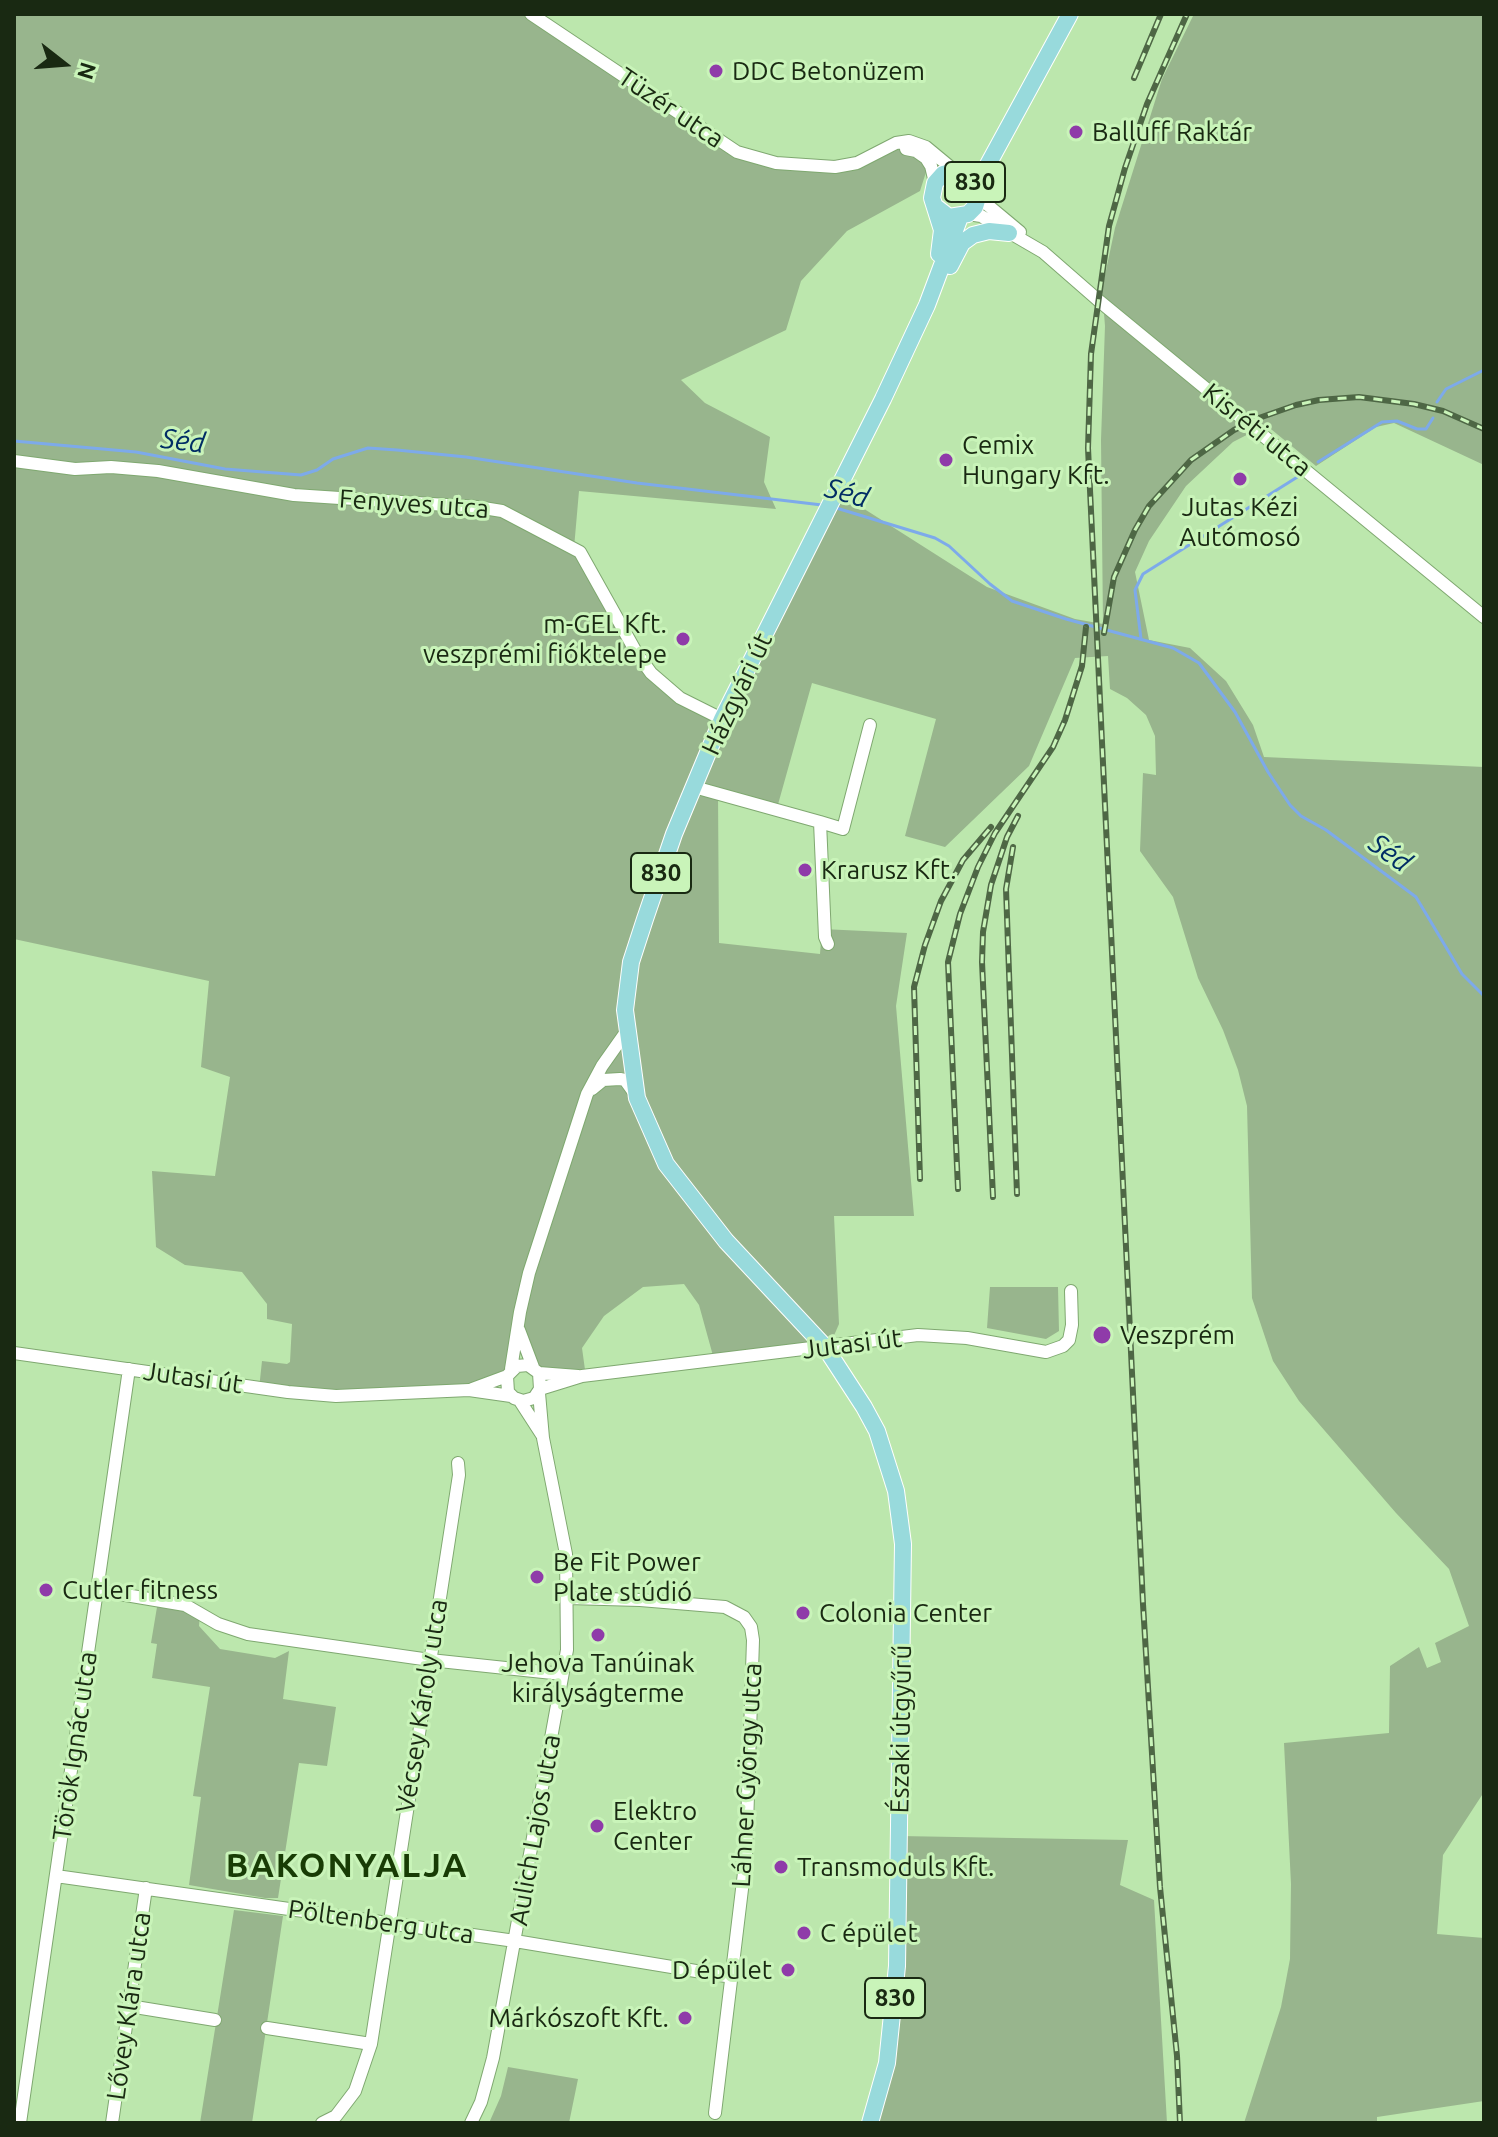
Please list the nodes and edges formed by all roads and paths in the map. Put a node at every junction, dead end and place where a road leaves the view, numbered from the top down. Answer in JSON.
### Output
{"nodes":[{"id":1,"x":531,"y":14,"type":"edge"},
{"id":2,"x":1070,"y":14,"type":"edge"},
{"id":3,"x":1014,"y":116,"type":"junction"},
{"id":4,"x":871,"y":156,"type":"junction"},
{"id":5,"x":958,"y":172,"type":"junction"},
{"id":6,"x":935,"y":183,"type":"junction"},
{"id":7,"x":978,"y":194,"type":"junction"},
{"id":8,"x":936,"y":207,"type":"junction"},
{"id":9,"x":964,"y":216,"type":"junction"},
{"id":10,"x":1009,"y":233,"type":"junction"},
{"id":11,"x":1030,"y":243,"type":"junction"},
{"id":12,"x":927,"y":305,"type":"junction"},
{"id":13,"x":14,"y":461,"type":"edge"},
{"id":14,"x":1484,"y":617,"type":"edge"},
{"id":15,"x":722,"y":719,"type":"junction"},
{"id":16,"x":870,"y":725,"type":"dead end"},
{"id":17,"x":694,"y":787,"type":"junction"},
{"id":18,"x":820,"y":822,"type":"junction"},
{"id":19,"x":828,"y":944,"type":"dead end"},
{"id":20,"x":626,"y":1032,"type":"junction"},
{"id":21,"x":587,"y":1094,"type":"junction"},
{"id":22,"x":637,"y":1098,"type":"junction"},
{"id":23,"x":1071,"y":1291,"type":"dead end"},
{"id":24,"x":518,"y":1327,"type":"junction"},
{"id":25,"x":825,"y":1347,"type":"junction"},
{"id":26,"x":14,"y":1353,"type":"edge"},
{"id":27,"x":129,"y":1369,"type":"junction"},
{"id":28,"x":536,"y":1370,"type":"junction"},
{"id":29,"x":509,"y":1373,"type":"junction"},
{"id":30,"x":582,"y":1376,"type":"junction"},
{"id":31,"x":469,"y":1390,"type":"junction"},
{"id":32,"x":540,"y":1391,"type":"junction"},
{"id":33,"x":516,"y":1398,"type":"junction"},
{"id":34,"x":543,"y":1438,"type":"junction"},
{"id":35,"x":458,"y":1463,"type":"dead end"},
{"id":36,"x":96,"y":1590,"type":"junction"},
{"id":37,"x":568,"y":1598,"type":"junction"},
{"id":38,"x":430,"y":1660,"type":"junction"},
{"id":39,"x":562,"y":1674,"type":"junction"},
{"id":40,"x":56,"y":1876,"type":"junction"},
{"id":41,"x":146,"y":1888,"type":"junction"},
{"id":42,"x":391,"y":1924,"type":"junction"},
{"id":43,"x":515,"y":1941,"type":"junction"},
{"id":44,"x":732,"y":1977,"type":"junction"},
{"id":45,"x":129,"y":2006,"type":"junction"},
{"id":46,"x":215,"y":2020,"type":"dead end"},
{"id":47,"x":267,"y":2028,"type":"dead end"},
{"id":48,"x":371,"y":2044,"type":"junction"},
{"id":49,"x":715,"y":2113,"type":"dead end"},
{"id":50,"x":20,"y":2123,"type":"edge"},
{"id":51,"x":112,"y":2123,"type":"edge"},
{"id":52,"x":322,"y":2123,"type":"edge"},
{"id":53,"x":471,"y":2123,"type":"edge"},
{"id":54,"x":870,"y":2123,"type":"edge"}],
"edges":[{"from":1,"to":4,"type":"street","name":"Tüzér utca"},
{"from":2,"to":3,"type":"main road","number":"830"},
{"from":3,"to":5,"type":"main road","number":"830"},
{"from":3,"to":7,"type":"main road","number":"830"},
{"from":4,"to":5,"type":"street","name":"Tüzér utca"},
{"from":4,"to":6,"type":"street","name":"Tüzér utca"},
{"from":5,"to":6,"type":"main road","number":"830"},
{"from":5,"to":7,"type":"main road","number":"830"},
{"from":6,"to":8,"type":"main road","number":"830"},
{"from":7,"to":9,"type":"main road","number":"830"},
{"from":7,"to":11,"type":"street","name":"Kisréti utca"},
{"from":8,"to":9,"type":"main road","number":"830"},
{"from":8,"to":12,"type":"main road","name":"Házgyári út","number":"830"},
{"from":9,"to":10,"type":"street","name":"Kisréti utca"},
{"from":9,"to":12,"type":"main road","name":"Házgyári út","number":"830"},
{"from":10,"to":11,"type":"street","name":"Kisréti utca"},
{"from":10,"to":12,"type":"main road"},
{"from":11,"to":14,"type":"street","name":"Kisréti utca"},
{"from":12,"to":15,"type":"main road","name":"Házgyári út","number":"830"},
{"from":13,"to":15,"type":"street","name":"Fenyves utca"},
{"from":15,"to":17,"type":"main road","name":"Házgyári út","number":"830"},
{"from":16,"to":18,"type":"street"},
{"from":17,"to":18,"type":"street"},
{"from":17,"to":20,"type":"main road","name":"Házgyári út","number":"830"},
{"from":18,"to":19,"type":"street"},
{"from":20,"to":21,"type":"street"},
{"from":20,"to":22,"type":"main road","name":"Északi útgyűrű","number":"830"},
{"from":21,"to":22,"type":"street"},
{"from":21,"to":24,"type":"street"},
{"from":22,"to":25,"type":"main road","name":"Északi útgyűrű","number":"830"},
{"from":23,"to":25,"type":"street","name":"Jutasi út"},
{"from":24,"to":28,"type":"street"},
{"from":24,"to":29,"type":"street"},
{"from":25,"to":30,"type":"street","name":"Jutasi út"},
{"from":25,"to":54,"type":"main road","name":"Északi útgyűrű","number":"830"},
{"from":26,"to":27,"type":"street","name":"Jutasi út"},
{"from":27,"to":31,"type":"street","name":"Jutasi út"},
{"from":27,"to":36,"type":"street","name":"Török Ignác utca"},
{"from":28,"to":29,"type":"street","name":"Jutasi út"},
{"from":28,"to":30,"type":"street","name":"Jutasi út"},
{"from":28,"to":32,"type":"street"},
{"from":29,"to":31,"type":"street","name":"Jutasi út"},
{"from":29,"to":33,"type":"street"},
{"from":30,"to":32,"type":"street","name":"Jutasi út"},
{"from":31,"to":33,"type":"street","name":"Jutasi út"},
{"from":32,"to":33,"type":"street","name":"Jutasi út"},
{"from":32,"to":34,"type":"street","name":"Aulich Lajos utca"},
{"from":33,"to":34,"type":"street","name":"Aulich Lajos utca"},
{"from":34,"to":37,"type":"street","name":"Aulich Lajos utca"},
{"from":35,"to":38,"type":"street","name":"Vécsey Károly utca"},
{"from":36,"to":38,"type":"street"},
{"from":36,"to":40,"type":"street","name":"Török Ignác utca"},
{"from":37,"to":39,"type":"street","name":"Aulich Lajos utca"},
{"from":37,"to":44,"type":"street","name":"Láhner György utca"},
{"from":38,"to":39,"type":"street"},
{"from":38,"to":42,"type":"street","name":"Vécsey Károly utca"},
{"from":39,"to":43,"type":"street","name":"Aulich Lajos utca"},
{"from":40,"to":41,"type":"street","name":"Pöltenberg utca"},
{"from":40,"to":50,"type":"street","name":"Török Ignác utca"},
{"from":41,"to":42,"type":"street","name":"Pöltenberg utca"},
{"from":41,"to":45,"type":"street","name":"Lővey Klára utca"},
{"from":42,"to":43,"type":"street","name":"Pöltenberg utca"},
{"from":42,"to":48,"type":"street","name":"Vécsey Károly utca"},
{"from":43,"to":44,"type":"street","name":"Pöltenberg utca"},
{"from":43,"to":53,"type":"street","name":"Aulich Lajos utca"},
{"from":44,"to":49,"type":"street","name":"Láhner György utca"},
{"from":45,"to":46,"type":"street"},
{"from":45,"to":51,"type":"street","name":"Lővey Klára utca"},
{"from":47,"to":48,"type":"street"},
{"from":48,"to":52,"type":"street","name":"Vécsey Károly utca"}]}
